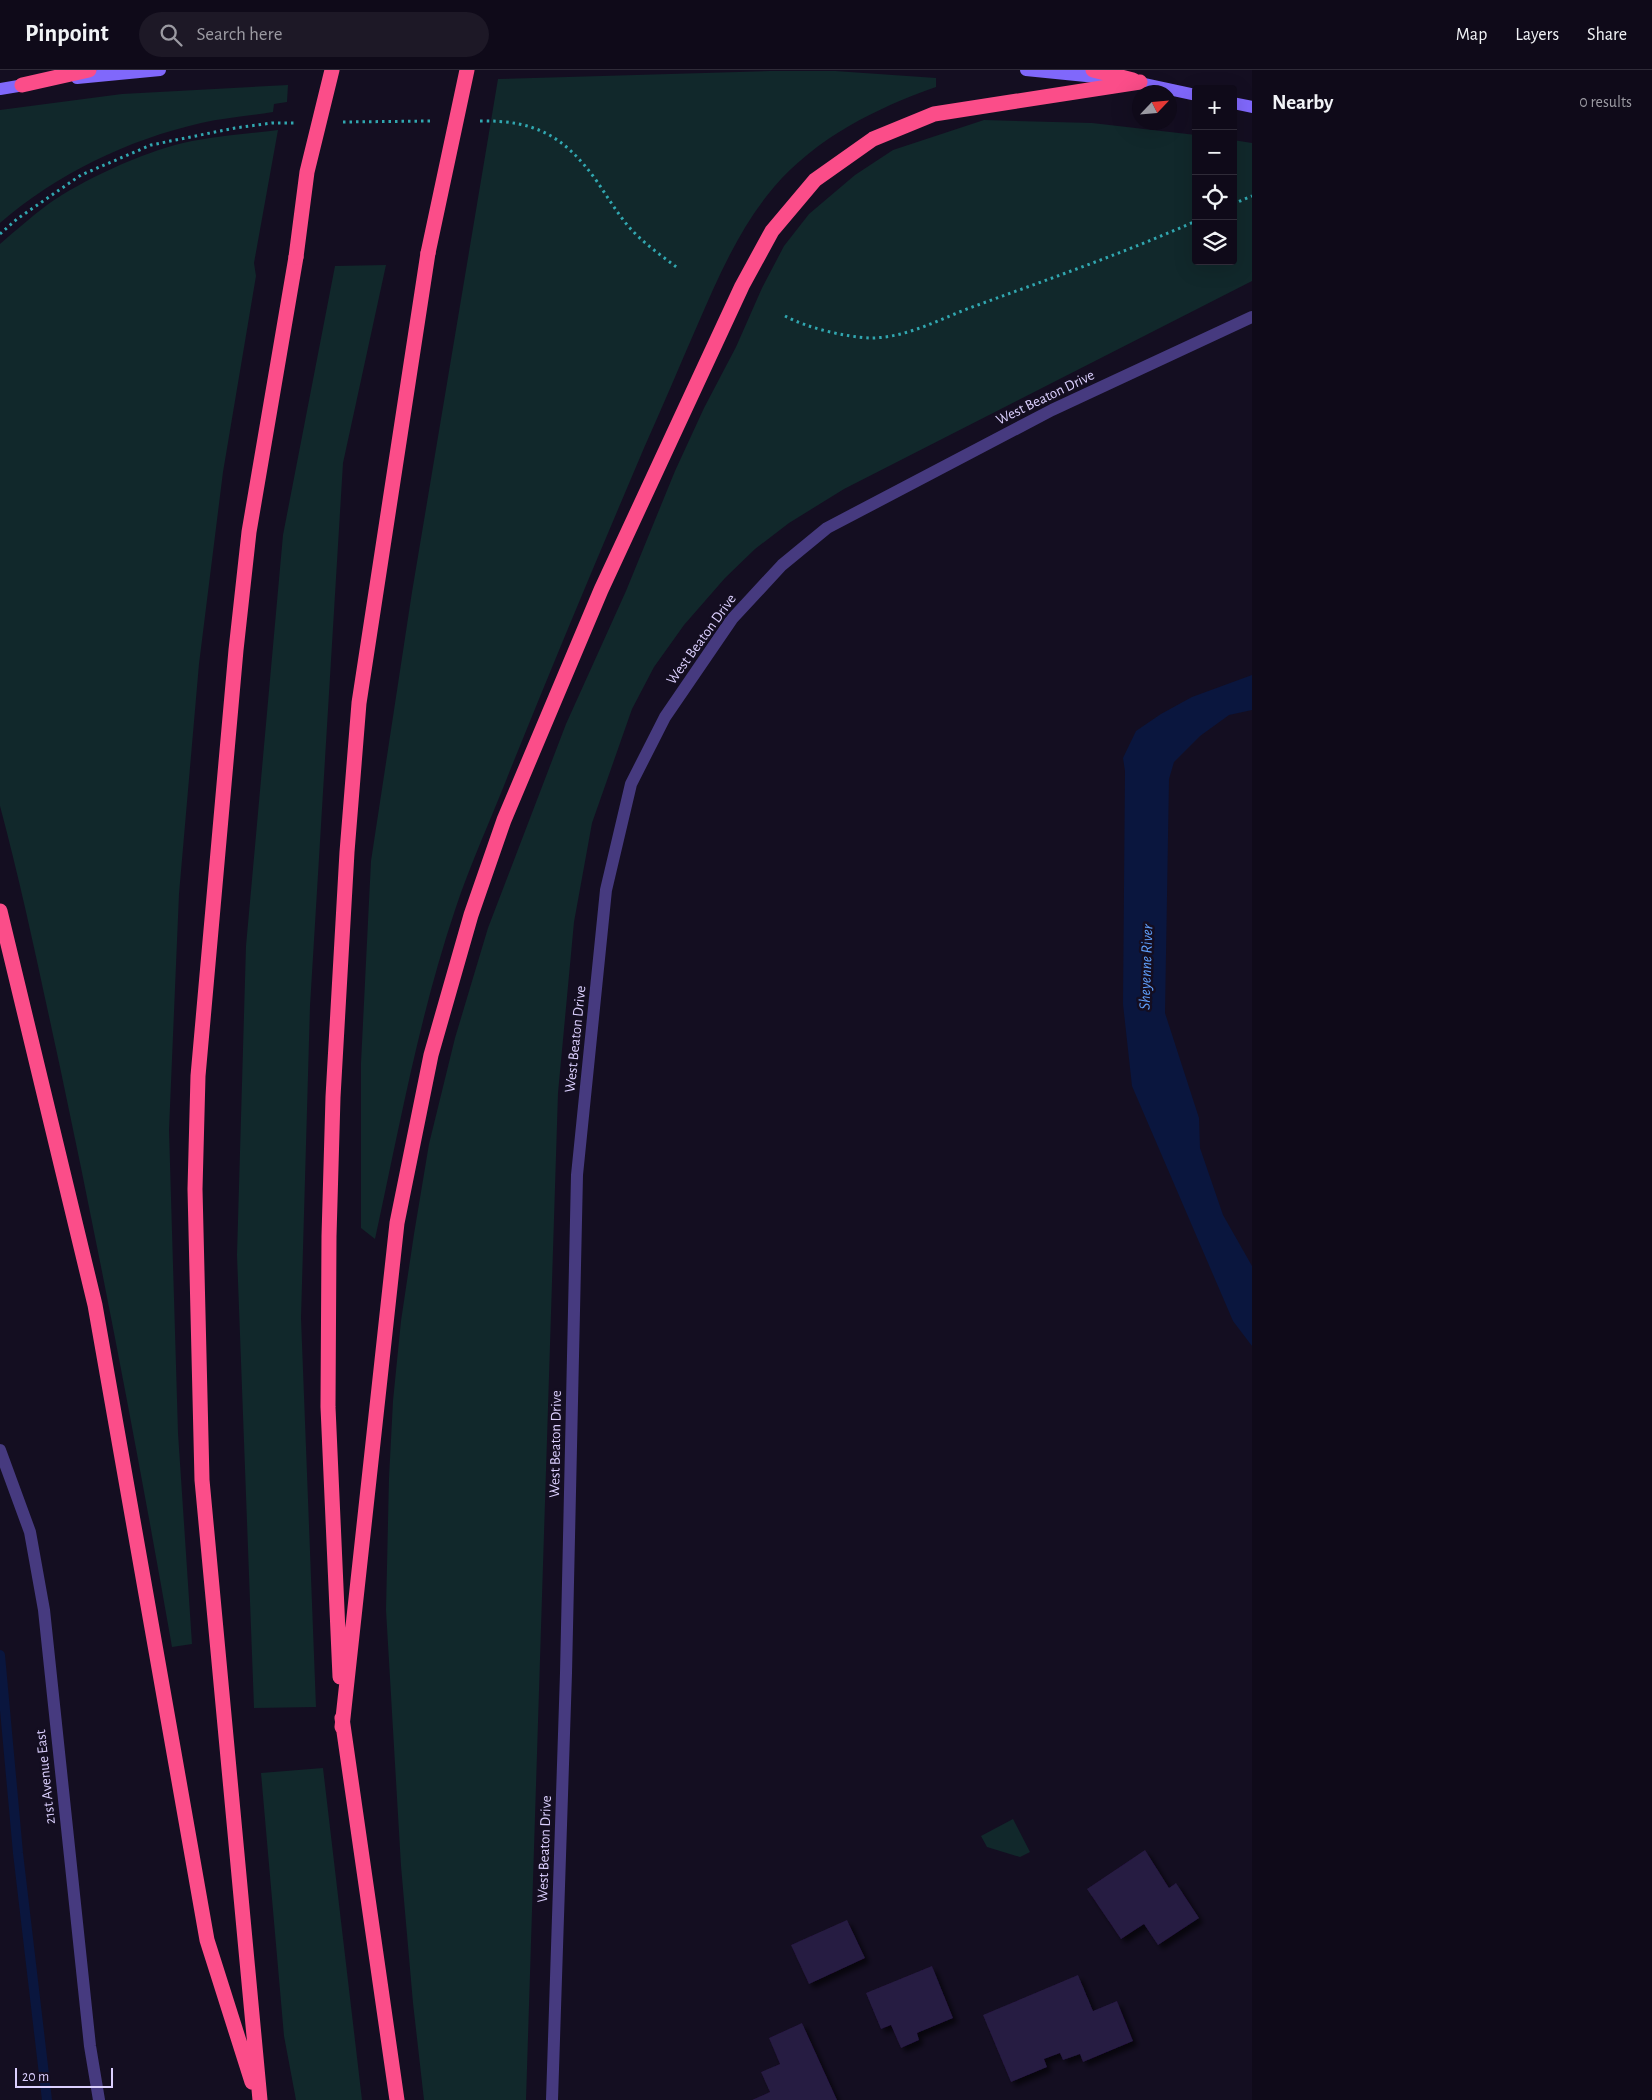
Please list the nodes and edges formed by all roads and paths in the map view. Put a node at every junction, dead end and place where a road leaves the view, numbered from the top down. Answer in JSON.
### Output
{"nodes":[{"id":1,"x":89,"y":70,"type":"edge"},
{"id":2,"x":160,"y":70,"type":"edge"},
{"id":3,"x":332,"y":70,"type":"edge"},
{"id":4,"x":467,"y":70,"type":"edge"},
{"id":5,"x":1026,"y":70,"type":"edge"},
{"id":6,"x":1093,"y":70,"type":"edge"},
{"id":7,"x":1140,"y":82,"type":"junction"},
{"id":8,"x":22,"y":85,"type":"junction"},
{"id":9,"x":0,"y":88,"type":"edge"},
{"id":10,"x":1192,"y":94,"type":"edge"},
{"id":11,"x":1237,"y":104,"type":"edge"},
{"id":12,"x":1252,"y":107,"type":"edge"},
{"id":13,"x":438,"y":121,"type":"dead end"},
{"id":14,"x":477,"y":121,"type":"dead end"},
{"id":15,"x":340,"y":122,"type":"dead end"},
{"id":16,"x":301,"y":123,"type":"dead end"},
{"id":17,"x":1252,"y":196,"type":"edge"},
{"id":18,"x":1237,"y":202,"type":"edge"},
{"id":19,"x":1192,"y":223,"type":"edge"},
{"id":20,"x":0,"y":234,"type":"edge"},
{"id":21,"x":679,"y":269,"type":"dead end"},
{"id":22,"x":785,"y":316,"type":"dead end"},
{"id":23,"x":1252,"y":317,"type":"edge"},
{"id":24,"x":0,"y":911,"type":"edge"},
{"id":25,"x":1,"y":1454,"type":"edge"},
{"id":26,"x":342,"y":1728,"type":"junction"},
{"id":27,"x":99,"y":2100,"type":"edge"},
{"id":28,"x":259,"y":2100,"type":"edge"},
{"id":29,"x":397,"y":2100,"type":"edge"},
{"id":30,"x":552,"y":2100,"type":"edge"}],
"edges":[{"from":1,"to":8,"type":"highway"},
{"from":2,"to":8,"type":"main road"},
{"from":3,"to":28,"type":"highway","bridge":true},
{"from":4,"to":26,"type":"highway","bridge":true},
{"from":5,"to":7,"type":"main road"},
{"from":6,"to":7,"type":"highway"},
{"from":7,"to":10,"type":"main road"},
{"from":7,"to":26,"type":"highway"},
{"from":8,"to":9,"type":"main road"},
{"from":11,"to":12,"type":"main road"},
{"from":13,"to":15,"type":"path"},
{"from":14,"to":21,"type":"path"},
{"from":16,"to":20,"type":"path"},
{"from":17,"to":18,"type":"path"},
{"from":19,"to":22,"type":"path"},
{"from":23,"to":30,"type":"street","name":"West Beaton Drive"},
{"from":24,"to":28,"type":"highway"},
{"from":25,"to":27,"type":"street","name":"21st Avenue East"},
{"from":26,"to":29,"type":"highway"}]}
